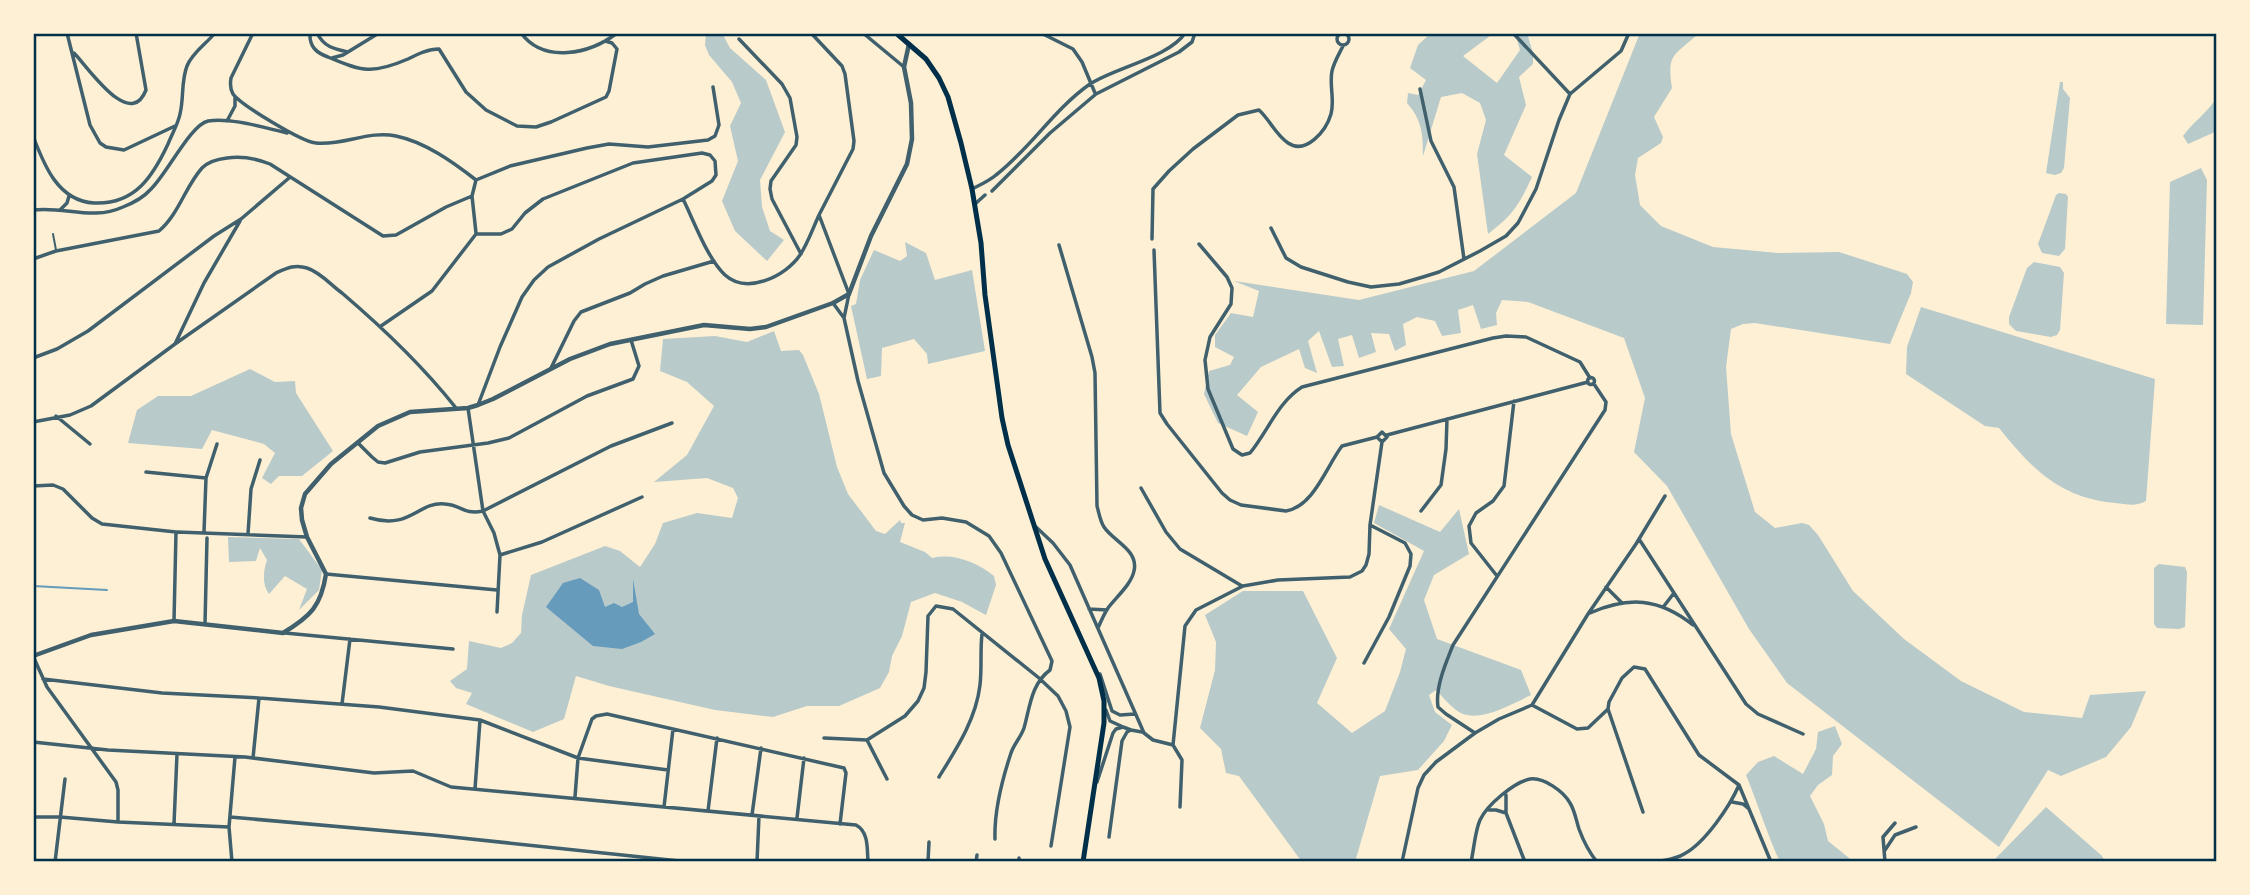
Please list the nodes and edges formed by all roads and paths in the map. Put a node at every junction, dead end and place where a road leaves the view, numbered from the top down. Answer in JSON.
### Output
{"nodes":[{"id":1,"x":67,"y":33,"type":"edge"},
{"id":2,"x":136,"y":33,"type":"edge"},
{"id":3,"x":215,"y":33,"type":"edge"},
{"id":4,"x":253,"y":33,"type":"edge"},
{"id":5,"x":310,"y":33,"type":"edge"},
{"id":6,"x":317,"y":33,"type":"edge"},
{"id":7,"x":379,"y":33,"type":"edge"},
{"id":8,"x":521,"y":33,"type":"edge"},
{"id":9,"x":617,"y":33,"type":"edge"},
{"id":10,"x":811,"y":33,"type":"edge"},
{"id":11,"x":863,"y":33,"type":"edge"},
{"id":12,"x":1041,"y":33,"type":"edge"},
{"id":13,"x":1185,"y":33,"type":"edge"},
{"id":14,"x":1195,"y":33,"type":"edge"},
{"id":15,"x":1331,"y":33,"type":"edge"},
{"id":16,"x":1343,"y":33,"type":"edge"},
{"id":17,"x":1513,"y":33,"type":"edge"},
{"id":18,"x":1629,"y":33,"type":"edge"},
{"id":19,"x":898,"y":34,"type":"edge"},
{"id":20,"x":1350,"y":35,"type":"edge"},
{"id":21,"x":1338,"y":36,"type":"junction"},
{"id":22,"x":739,"y":39,"type":"dead end"},
{"id":23,"x":605,"y":41,"type":"junction"},
{"id":24,"x":909,"y":44,"type":"junction"},
{"id":25,"x":1343,"y":46,"type":"junction"},
{"id":26,"x":73,"y":51,"type":"junction"},
{"id":27,"x":348,"y":52,"type":"junction"},
{"id":28,"x":330,"y":58,"type":"junction"},
{"id":29,"x":352,"y":66,"type":"junction"},
{"id":30,"x":904,"y":67,"type":"junction"},
{"id":31,"x":1090,"y":84,"type":"junction"},
{"id":32,"x":713,"y":87,"type":"dead end"},
{"id":33,"x":1420,"y":89,"type":"dead end"},
{"id":34,"x":1096,"y":94,"type":"junction"},
{"id":35,"x":1570,"y":94,"type":"junction"},
{"id":36,"x":235,"y":96,"type":"junction"},
{"id":37,"x":227,"y":121,"type":"junction"},
{"id":38,"x":177,"y":125,"type":"junction"},
{"id":39,"x":293,"y":134,"type":"junction"},
{"id":40,"x":33,"y":136,"type":"edge"},
{"id":41,"x":35,"y":147,"type":"edge"},
{"id":42,"x":155,"y":171,"type":"junction"},
{"id":43,"x":163,"y":175,"type":"junction"},
{"id":44,"x":289,"y":178,"type":"junction"},
{"id":45,"x":476,"y":180,"type":"junction"},
{"id":46,"x":972,"y":190,"type":"junction"},
{"id":47,"x":992,"y":191,"type":"dead end"},
{"id":48,"x":985,"y":195,"type":"dead end"},
{"id":49,"x":69,"y":196,"type":"junction"},
{"id":50,"x":472,"y":196,"type":"junction"},
{"id":51,"x":683,"y":198,"type":"junction"},
{"id":52,"x":975,"y":204,"type":"junction"},
{"id":53,"x":33,"y":209,"type":"edge"},
{"id":54,"x":61,"y":209,"type":"junction"},
{"id":55,"x":819,"y":215,"type":"junction"},
{"id":56,"x":241,"y":219,"type":"junction"},
{"id":57,"x":1271,"y":228,"type":"dead end"},
{"id":58,"x":53,"y":234,"type":"dead end"},
{"id":59,"x":477,"y":234,"type":"junction"},
{"id":60,"x":1152,"y":239,"type":"dead end"},
{"id":61,"x":1199,"y":244,"type":"dead end"},
{"id":62,"x":1059,"y":246,"type":"dead end"},
{"id":63,"x":33,"y":250,"type":"edge"},
{"id":64,"x":1154,"y":250,"type":"dead end"},
{"id":65,"x":56,"y":251,"type":"junction"},
{"id":66,"x":801,"y":254,"type":"junction"},
{"id":67,"x":34,"y":258,"type":"edge"},
{"id":68,"x":1464,"y":259,"type":"junction"},
{"id":69,"x":714,"y":261,"type":"junction"},
{"id":70,"x":849,"y":294,"type":"junction"},
{"id":71,"x":833,"y":303,"type":"junction"},
{"id":72,"x":844,"y":318,"type":"junction"},
{"id":73,"x":381,"y":326,"type":"junction"},
{"id":74,"x":631,"y":340,"type":"junction"},
{"id":75,"x":175,"y":344,"type":"junction"},
{"id":76,"x":33,"y":358,"type":"edge"},
{"id":77,"x":551,"y":368,"type":"junction"},
{"id":78,"x":1589,"y":380,"type":"junction"},
{"id":79,"x":1514,"y":401,"type":"junction"},
{"id":80,"x":478,"y":405,"type":"junction"},
{"id":81,"x":456,"y":408,"type":"junction"},
{"id":82,"x":468,"y":408,"type":"junction"},
{"id":83,"x":56,"y":416,"type":"junction"},
{"id":84,"x":1447,"y":419,"type":"junction"},
{"id":85,"x":33,"y":422,"type":"edge"},
{"id":86,"x":672,"y":423,"type":"dead end"},
{"id":87,"x":1386,"y":435,"type":"junction"},
{"id":88,"x":1377,"y":438,"type":"junction"},
{"id":89,"x":356,"y":442,"type":"junction"},
{"id":90,"x":1382,"y":442,"type":"junction"},
{"id":91,"x":90,"y":444,"type":"dead end"},
{"id":92,"x":218,"y":444,"type":"dead end"},
{"id":93,"x":473,"y":446,"type":"junction"},
{"id":94,"x":260,"y":460,"type":"dead end"},
{"id":95,"x":146,"y":472,"type":"dead end"},
{"id":96,"x":206,"y":478,"type":"junction"},
{"id":97,"x":33,"y":486,"type":"edge"},
{"id":98,"x":1141,"y":488,"type":"dead end"},
{"id":99,"x":1665,"y":496,"type":"dead end"},
{"id":100,"x":642,"y":497,"type":"dead end"},
{"id":101,"x":483,"y":511,"type":"junction"},
{"id":102,"x":1421,"y":511,"type":"dead end"},
{"id":103,"x":370,"y":518,"type":"dead end"},
{"id":104,"x":1370,"y":525,"type":"junction"},
{"id":105,"x":1035,"y":527,"type":"junction"},
{"id":106,"x":176,"y":532,"type":"junction"},
{"id":107,"x":204,"y":532,"type":"junction"},
{"id":108,"x":248,"y":534,"type":"junction"},
{"id":109,"x":307,"y":537,"type":"junction"},
{"id":110,"x":207,"y":538,"type":"dead end"},
{"id":111,"x":1639,"y":539,"type":"junction"},
{"id":112,"x":500,"y":555,"type":"junction"},
{"id":113,"x":326,"y":573,"type":"junction"},
{"id":114,"x":1497,"y":576,"type":"junction"},
{"id":115,"x":1243,"y":586,"type":"junction"},
{"id":116,"x":1606,"y":587,"type":"junction"},
{"id":117,"x":497,"y":590,"type":"junction"},
{"id":118,"x":1674,"y":593,"type":"junction"},
{"id":119,"x":1622,"y":603,"type":"junction"},
{"id":120,"x":1664,"y":606,"type":"junction"},
{"id":121,"x":1089,"y":609,"type":"junction"},
{"id":122,"x":1107,"y":610,"type":"junction"},
{"id":123,"x":497,"y":612,"type":"dead end"},
{"id":124,"x":1588,"y":614,"type":"junction"},
{"id":125,"x":174,"y":621,"type":"junction"},
{"id":126,"x":205,"y":624,"type":"junction"},
{"id":127,"x":1097,"y":628,"type":"junction"},
{"id":128,"x":1697,"y":628,"type":"junction"},
{"id":129,"x":283,"y":633,"type":"junction"},
{"id":130,"x":982,"y":633,"type":"junction"},
{"id":131,"x":350,"y":639,"type":"junction"},
{"id":132,"x":453,"y":649,"type":"dead end"},
{"id":133,"x":33,"y":656,"type":"edge"},
{"id":134,"x":1364,"y":663,"type":"dead end"},
{"id":135,"x":1093,"y":664,"type":"junction"},
{"id":136,"x":1040,"y":678,"type":"junction"},
{"id":137,"x":43,"y":679,"type":"junction"},
{"id":138,"x":258,"y":698,"type":"junction"},
{"id":139,"x":1104,"y":701,"type":"junction"},
{"id":140,"x":342,"y":704,"type":"junction"},
{"id":141,"x":1532,"y":705,"type":"junction"},
{"id":142,"x":1608,"y":709,"type":"junction"},
{"id":143,"x":1135,"y":714,"type":"junction"},
{"id":144,"x":480,"y":720,"type":"junction"},
{"id":145,"x":1123,"y":727,"type":"junction"},
{"id":146,"x":673,"y":729,"type":"junction"},
{"id":147,"x":1131,"y":730,"type":"junction"},
{"id":148,"x":1144,"y":733,"type":"junction"},
{"id":149,"x":1475,"y":733,"type":"junction"},
{"id":150,"x":1803,"y":734,"type":"dead end"},
{"id":151,"x":717,"y":738,"type":"junction"},
{"id":152,"x":824,"y":738,"type":"dead end"},
{"id":153,"x":867,"y":740,"type":"junction"},
{"id":154,"x":33,"y":743,"type":"edge"},
{"id":155,"x":1173,"y":745,"type":"junction"},
{"id":156,"x":89,"y":747,"type":"junction"},
{"id":157,"x":761,"y":748,"type":"junction"},
{"id":158,"x":177,"y":754,"type":"junction"},
{"id":159,"x":235,"y":757,"type":"junction"},
{"id":160,"x":253,"y":758,"type":"junction"},
{"id":161,"x":578,"y":758,"type":"junction"},
{"id":162,"x":804,"y":758,"type":"junction"},
{"id":163,"x":668,"y":770,"type":"junction"},
{"id":164,"x":939,"y":776,"type":"dead end"},
{"id":165,"x":65,"y":779,"type":"dead end"},
{"id":166,"x":887,"y":779,"type":"dead end"},
{"id":167,"x":1740,"y":785,"type":"junction"},
{"id":168,"x":475,"y":789,"type":"junction"},
{"id":169,"x":1094,"y":791,"type":"junction"},
{"id":170,"x":1506,"y":793,"type":"junction"},
{"id":171,"x":575,"y":798,"type":"junction"},
{"id":172,"x":1732,"y":802,"type":"junction"},
{"id":173,"x":664,"y":807,"type":"junction"},
{"id":174,"x":1181,"y":807,"type":"dead end"},
{"id":175,"x":1487,"y":810,"type":"junction"},
{"id":176,"x":1751,"y":810,"type":"junction"},
{"id":177,"x":708,"y":811,"type":"junction"},
{"id":178,"x":1643,"y":812,"type":"dead end"},
{"id":179,"x":1506,"y":813,"type":"junction"},
{"id":180,"x":752,"y":816,"type":"junction"},
{"id":181,"x":759,"y":816,"type":"junction"},
{"id":182,"x":33,"y":817,"type":"edge"},
{"id":183,"x":60,"y":817,"type":"junction"},
{"id":184,"x":230,"y":817,"type":"junction"},
{"id":185,"x":797,"y":819,"type":"junction"},
{"id":186,"x":118,"y":822,"type":"junction"},
{"id":187,"x":1895,"y":822,"type":"dead end"},
{"id":188,"x":174,"y":824,"type":"junction"},
{"id":189,"x":840,"y":824,"type":"junction"},
{"id":190,"x":229,"y":827,"type":"junction"},
{"id":191,"x":1916,"y":827,"type":"dead end"},
{"id":192,"x":1109,"y":837,"type":"dead end"},
{"id":193,"x":995,"y":839,"type":"dead end"},
{"id":194,"x":929,"y":842,"type":"dead end"},
{"id":195,"x":1051,"y":846,"type":"dead end"},
{"id":196,"x":1884,"y":852,"type":"junction"},
{"id":197,"x":977,"y":855,"type":"dead end"},
{"id":198,"x":55,"y":862,"type":"edge"},
{"id":199,"x":232,"y":862,"type":"edge"},
{"id":200,"x":689,"y":862,"type":"edge"},
{"id":201,"x":757,"y":862,"type":"edge"},
{"id":202,"x":867,"y":862,"type":"edge"},
{"id":203,"x":928,"y":862,"type":"edge"},
{"id":204,"x":976,"y":862,"type":"edge"},
{"id":205,"x":1083,"y":862,"type":"edge"},
{"id":206,"x":1402,"y":862,"type":"edge"},
{"id":207,"x":1471,"y":862,"type":"edge"},
{"id":208,"x":1525,"y":862,"type":"edge"},
{"id":209,"x":1597,"y":862,"type":"edge"},
{"id":210,"x":1657,"y":862,"type":"edge"},
{"id":211,"x":1771,"y":862,"type":"edge"},
{"id":212,"x":1885,"y":862,"type":"edge"}],
"edges":[{"from":1,"to":26,"type":"street"},
{"from":2,"to":26,"type":"street"},
{"from":3,"to":38,"type":"street"},
{"from":4,"to":36,"type":"street"},
{"from":5,"to":28,"type":"street"},
{"from":6,"to":27,"type":"street"},
{"from":7,"to":27,"type":"street"},
{"from":8,"to":23,"type":"street"},
{"from":9,"to":23,"type":"street"},
{"from":10,"to":55,"type":"street"},
{"from":11,"to":30,"type":"street"},
{"from":12,"to":31,"type":"street"},
{"from":13,"to":31,"type":"street"},
{"from":14,"to":34,"type":"street"},
{"from":15,"to":21,"type":"street"},
{"from":16,"to":20,"type":"street"},
{"from":16,"to":21,"type":"street"},
{"from":17,"to":35,"type":"street"},
{"from":18,"to":35,"type":"street"},
{"from":19,"to":24,"type":"main road"},
{"from":20,"to":25,"type":"street"},
{"from":21,"to":25,"type":"street"},
{"from":22,"to":66,"type":"street"},
{"from":23,"to":29,"type":"street"},
{"from":24,"to":30,"type":"street"},
{"from":24,"to":46,"type":"main road"},
{"from":25,"to":60,"type":"street"},
{"from":26,"to":38,"type":"street"},
{"from":27,"to":28,"type":"street"},
{"from":27,"to":29,"type":"street"},
{"from":28,"to":29,"type":"street"},
{"from":30,"to":70,"type":"street"},
{"from":31,"to":34,"type":"street"},
{"from":31,"to":46,"type":"street"},
{"from":32,"to":45,"type":"street"},
{"from":33,"to":68,"type":"street"},
{"from":34,"to":47,"type":"street"},
{"from":35,"to":68,"type":"street"},
{"from":36,"to":37,"type":"street"},
{"from":36,"to":39,"type":"street"},
{"from":37,"to":39,"type":"street"},
{"from":37,"to":43,"type":"street"},
{"from":38,"to":42,"type":"street"},
{"from":39,"to":45,"type":"street"},
{"from":40,"to":41,"type":"street"},
{"from":41,"to":49,"type":"street"},
{"from":42,"to":43,"type":"street"},
{"from":42,"to":49,"type":"street"},
{"from":43,"to":54,"type":"street"},
{"from":44,"to":50,"type":"street"},
{"from":44,"to":56,"type":"street"},
{"from":44,"to":65,"type":"street"},
{"from":45,"to":50,"type":"street"},
{"from":46,"to":52,"type":"main road"},
{"from":48,"to":52,"type":"street"},
{"from":49,"to":54,"type":"street"},
{"from":50,"to":59,"type":"street"},
{"from":51,"to":59,"type":"street"},
{"from":51,"to":69,"type":"street"},
{"from":51,"to":80,"type":"street"},
{"from":52,"to":105,"type":"main road"},
{"from":53,"to":54,"type":"street"},
{"from":55,"to":66,"type":"street"},
{"from":55,"to":70,"type":"street"},
{"from":56,"to":75,"type":"street"},
{"from":56,"to":76,"type":"street"},
{"from":57,"to":68,"type":"street"},
{"from":58,"to":65,"type":"lane"},
{"from":59,"to":73,"type":"street"},
{"from":61,"to":78,"type":"street"},
{"from":62,"to":122,"type":"street"},
{"from":63,"to":67,"type":"lane"},
{"from":64,"to":88,"type":"street"},
{"from":65,"to":67,"type":"street"},
{"from":66,"to":69,"type":"street"},
{"from":69,"to":77,"type":"street"},
{"from":70,"to":71,"type":"street"},
{"from":70,"to":72,"type":"street"},
{"from":71,"to":72,"type":"street"},
{"from":71,"to":74,"type":"street"},
{"from":72,"to":136,"type":"street"},
{"from":73,"to":75,"type":"street"},
{"from":73,"to":81,"type":"street"},
{"from":74,"to":77,"type":"street"},
{"from":74,"to":93,"type":"street"},
{"from":75,"to":83,"type":"street"},
{"from":77,"to":80,"type":"street"},
{"from":78,"to":79,"type":"street"},
{"from":78,"to":114,"type":"street"},
{"from":79,"to":84,"type":"street"},
{"from":79,"to":114,"type":"street"},
{"from":80,"to":82,"type":"street"},
{"from":81,"to":82,"type":"street"},
{"from":81,"to":89,"type":"street"},
{"from":82,"to":93,"type":"street"},
{"from":83,"to":85,"type":"street"},
{"from":83,"to":91,"type":"street"},
{"from":84,"to":87,"type":"street"},
{"from":84,"to":102,"type":"street"},
{"from":86,"to":101,"type":"street"},
{"from":87,"to":88,"type":"street"},
{"from":87,"to":90,"type":"street"},
{"from":88,"to":90,"type":"street"},
{"from":89,"to":93,"type":"street"},
{"from":89,"to":109,"type":"street"},
{"from":90,"to":104,"type":"street"},
{"from":92,"to":96,"type":"street"},
{"from":93,"to":101,"type":"street"},
{"from":94,"to":108,"type":"street"},
{"from":95,"to":96,"type":"street"},
{"from":96,"to":107,"type":"street"},
{"from":97,"to":106,"type":"street"},
{"from":98,"to":115,"type":"street"},
{"from":99,"to":111,"type":"street"},
{"from":100,"to":112,"type":"street"},
{"from":101,"to":103,"type":"street"},
{"from":101,"to":112,"type":"street"},
{"from":104,"to":115,"type":"street"},
{"from":104,"to":134,"type":"street"},
{"from":105,"to":121,"type":"street"},
{"from":105,"to":135,"type":"main road"},
{"from":106,"to":107,"type":"street"},
{"from":106,"to":125,"type":"street"},
{"from":107,"to":108,"type":"street"},
{"from":108,"to":109,"type":"street"},
{"from":109,"to":113,"type":"street"},
{"from":110,"to":126,"type":"street"},
{"from":111,"to":116,"type":"street"},
{"from":111,"to":118,"type":"street"},
{"from":112,"to":117,"type":"street"},
{"from":113,"to":117,"type":"street"},
{"from":113,"to":129,"type":"street"},
{"from":114,"to":149,"type":"street"},
{"from":115,"to":155,"type":"street"},
{"from":116,"to":119,"type":"street"},
{"from":116,"to":124,"type":"street"},
{"from":117,"to":123,"type":"street"},
{"from":118,"to":120,"type":"street"},
{"from":118,"to":128,"type":"street"},
{"from":119,"to":120,"type":"street"},
{"from":119,"to":124,"type":"street"},
{"from":120,"to":128,"type":"street"},
{"from":121,"to":122,"type":"street"},
{"from":121,"to":127,"type":"street"},
{"from":122,"to":127,"type":"street"},
{"from":124,"to":141,"type":"street"},
{"from":125,"to":126,"type":"street"},
{"from":125,"to":133,"type":"street"},
{"from":126,"to":129,"type":"street"},
{"from":127,"to":143,"type":"street"},
{"from":128,"to":150,"type":"street"},
{"from":129,"to":131,"type":"street"},
{"from":130,"to":136,"type":"street"},
{"from":130,"to":153,"type":"street"},
{"from":130,"to":164,"type":"street"},
{"from":131,"to":132,"type":"street"},
{"from":131,"to":140,"type":"street"},
{"from":133,"to":137,"type":"street"},
{"from":135,"to":139,"type":"main road"},
{"from":135,"to":143,"type":"street"},
{"from":136,"to":193,"type":"street"},
{"from":136,"to":195,"type":"street"},
{"from":137,"to":138,"type":"street"},
{"from":137,"to":156,"type":"street"},
{"from":138,"to":140,"type":"street"},
{"from":138,"to":160,"type":"street"},
{"from":139,"to":145,"type":"street"},
{"from":139,"to":169,"type":"main road"},
{"from":140,"to":144,"type":"street"},
{"from":141,"to":142,"type":"street"},
{"from":141,"to":149,"type":"street"},
{"from":142,"to":167,"type":"street"},
{"from":142,"to":178,"type":"street"},
{"from":143,"to":148,"type":"street"},
{"from":144,"to":161,"type":"street"},
{"from":144,"to":168,"type":"street"},
{"from":145,"to":147,"type":"street"},
{"from":145,"to":169,"type":"street"},
{"from":146,"to":151,"type":"street"},
{"from":146,"to":161,"type":"street"},
{"from":146,"to":163,"type":"street"},
{"from":147,"to":148,"type":"street"},
{"from":147,"to":192,"type":"street"},
{"from":148,"to":155,"type":"street"},
{"from":149,"to":206,"type":"street"},
{"from":151,"to":157,"type":"street"},
{"from":151,"to":177,"type":"street"},
{"from":152,"to":153,"type":"street"},
{"from":153,"to":166,"type":"street"},
{"from":154,"to":156,"type":"street"},
{"from":155,"to":174,"type":"street"},
{"from":156,"to":158,"type":"street"},
{"from":156,"to":186,"type":"street"},
{"from":157,"to":162,"type":"street"},
{"from":157,"to":180,"type":"street"},
{"from":158,"to":159,"type":"street"},
{"from":158,"to":188,"type":"street"},
{"from":159,"to":160,"type":"street"},
{"from":159,"to":184,"type":"street"},
{"from":160,"to":168,"type":"street"},
{"from":161,"to":163,"type":"street"},
{"from":161,"to":171,"type":"street"},
{"from":162,"to":185,"type":"street"},
{"from":162,"to":189,"type":"street"},
{"from":163,"to":173,"type":"street"},
{"from":165,"to":183,"type":"street"},
{"from":167,"to":172,"type":"street"},
{"from":167,"to":176,"type":"street"},
{"from":168,"to":171,"type":"street"},
{"from":169,"to":205,"type":"main road"},
{"from":170,"to":175,"type":"street"},
{"from":170,"to":179,"type":"street"},
{"from":170,"to":209,"type":"street"},
{"from":171,"to":173,"type":"street"},
{"from":172,"to":176,"type":"street"},
{"from":172,"to":210,"type":"street"},
{"from":173,"to":177,"type":"street"},
{"from":175,"to":179,"type":"street"},
{"from":175,"to":207,"type":"street"},
{"from":176,"to":211,"type":"street"},
{"from":177,"to":180,"type":"street"},
{"from":179,"to":208,"type":"street"},
{"from":180,"to":181,"type":"street"},
{"from":181,"to":185,"type":"street"},
{"from":181,"to":201,"type":"street"},
{"from":182,"to":183,"type":"street"},
{"from":183,"to":186,"type":"street"},
{"from":183,"to":198,"type":"street"},
{"from":184,"to":190,"type":"street"},
{"from":184,"to":200,"type":"street"},
{"from":185,"to":189,"type":"street"},
{"from":186,"to":188,"type":"street"},
{"from":187,"to":196,"type":"street"},
{"from":188,"to":190,"type":"street"},
{"from":189,"to":202,"type":"street"},
{"from":190,"to":199,"type":"street"},
{"from":191,"to":196,"type":"street"},
{"from":194,"to":203,"type":"street"},
{"from":196,"to":212,"type":"street"},
{"from":197,"to":204,"type":"street"}]}
